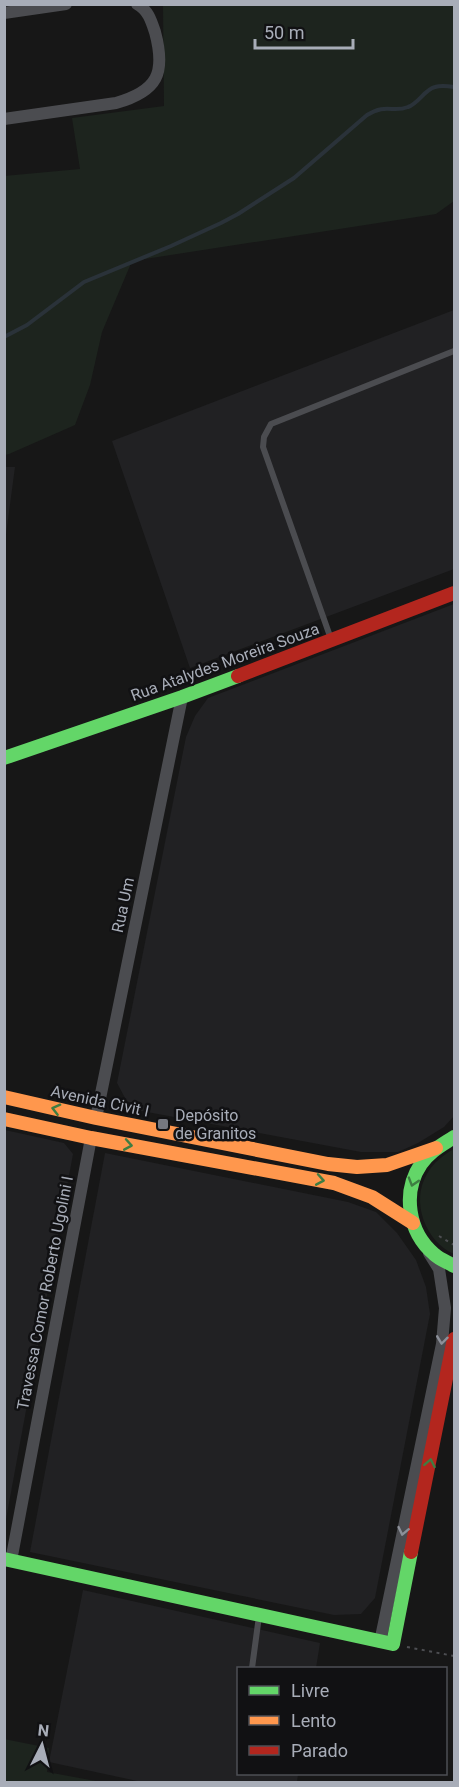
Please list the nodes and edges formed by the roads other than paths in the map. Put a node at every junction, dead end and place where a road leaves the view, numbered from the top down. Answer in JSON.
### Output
{"nodes":[{"id":1,"x":66,"y":4,"type":"edge"},
{"id":2,"x":137,"y":4,"type":"edge"},
{"id":3,"x":4,"y":13,"type":"edge"},
{"id":4,"x":4,"y":119,"type":"edge"},
{"id":5,"x":454,"y":351,"type":"edge"},
{"id":6,"x":454,"y":593,"type":"edge"},
{"id":7,"x":332,"y":640,"type":"junction"},
{"id":8,"x":182,"y":697,"type":"junction"},
{"id":9,"x":4,"y":758,"type":"edge"},
{"id":10,"x":4,"y":1098,"type":"edge"},
{"id":11,"x":4,"y":1119,"type":"edge"},
{"id":12,"x":96,"y":1119,"type":"junction"},
{"id":13,"x":454,"y":1137,"type":"edge"},
{"id":14,"x":91,"y":1138,"type":"junction"},
{"id":15,"x":436,"y":1148,"type":"junction"},
{"id":16,"x":413,"y":1223,"type":"junction"},
{"id":17,"x":424,"y":1245,"type":"junction"},
{"id":18,"x":454,"y":1266,"type":"edge"},
{"id":19,"x":454,"y":1339,"type":"edge"},
{"id":20,"x":8,"y":1560,"type":"edge"},
{"id":21,"x":259,"y":1615,"type":"junction"},
{"id":22,"x":387,"y":1643,"type":"junction"},
{"id":23,"x":252,"y":1667,"type":"edge"}],
"edges":[{"from":1,"to":3,"type":"street"},
{"from":2,"to":4,"type":"street"},
{"from":5,"to":7,"type":"lane"},
{"from":6,"to":7,"type":"street","name":"Rua Atalydes Moreira Souza"},
{"from":7,"to":8,"type":"street","name":"Rua Atalydes Moreira Souza"},
{"from":8,"to":9,"type":"street","name":"Rua Atalydes Moreira Souza"},
{"from":8,"to":12,"type":"street","name":"Rua Um"},
{"from":12,"to":10,"type":"street","name":"Avenida Civit I","one_way":true},
{"from":11,"to":14,"type":"street"},
{"from":12,"to":15,"type":"street","name":"Avenida Civit I"},
{"from":13,"to":15,"type":"street"},
{"from":14,"to":16,"type":"street","one_way":true},
{"from":14,"to":20,"type":"street","name":"Travessa Comor Roberto Ugolini I"},
{"from":15,"to":16,"type":"street","one_way":true},
{"from":16,"to":17,"type":"street"},
{"from":17,"to":18,"type":"street"},
{"from":17,"to":22,"type":"street","one_way":true},
{"from":22,"to":19,"type":"street","one_way":true},
{"from":20,"to":21,"type":"street","name":"Travessa Comor Roberto Ugolini I"},
{"from":21,"to":22,"type":"street","name":"Travessa Comor Roberto Ugolini I"},
{"from":21,"to":23,"type":"lane"}]}
